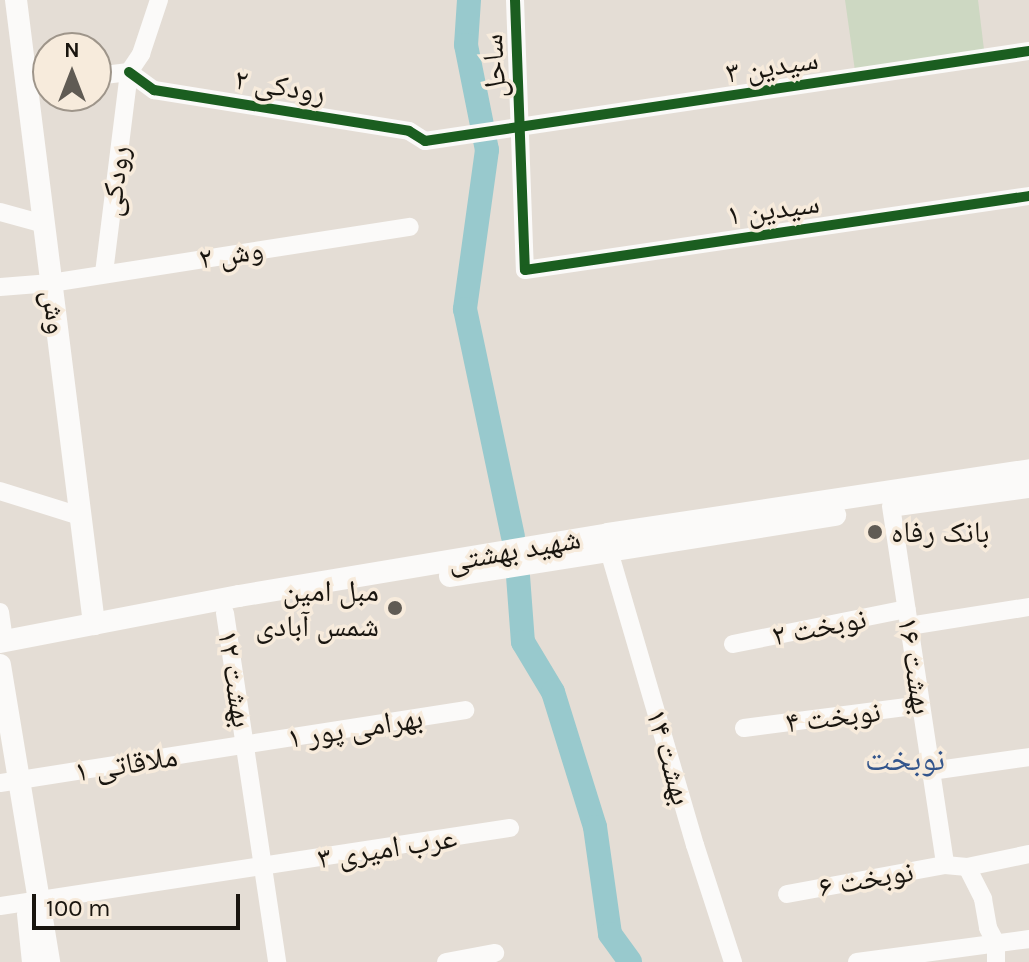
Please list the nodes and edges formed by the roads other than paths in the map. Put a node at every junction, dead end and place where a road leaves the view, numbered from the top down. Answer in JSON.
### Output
{"nodes":[{"id":1,"x":159,"y":0,"type":"edge"},
{"id":2,"x":515,"y":0,"type":"edge"},
{"id":3,"x":11,"y":7,"type":"edge"},
{"id":4,"x":1029,"y":51,"type":"edge"},
{"id":5,"x":32,"y":68,"type":"edge"},
{"id":6,"x":129,"y":72,"type":"junction"},
{"id":7,"x":112,"y":74,"type":"edge"},
{"id":8,"x":38,"y":112,"type":"edge"},
{"id":9,"x":521,"y":129,"type":"junction"},
{"id":10,"x":425,"y":141,"type":"joint"},
{"id":11,"x":1029,"y":196,"type":"edge"},
{"id":12,"x":0,"y":212,"type":"edge"},
{"id":13,"x":44,"y":224,"type":"junction"},
{"id":14,"x":410,"y":227,"type":"dead end"},
{"id":15,"x":525,"y":270,"type":"joint"},
{"id":16,"x":104,"y":273,"type":"junction"},
{"id":17,"x":51,"y":283,"type":"junction"},
{"id":18,"x":0,"y":287,"type":"edge"},
{"id":19,"x":1029,"y":470,"type":"edge"},
{"id":20,"x":1029,"y":487,"type":"edge"},
{"id":21,"x":0,"y":491,"type":"edge"},
{"id":22,"x":891,"y":506,"type":"junction"},
{"id":23,"x":80,"y":516,"type":"junction"},
{"id":24,"x":609,"y":551,"type":"junction"},
{"id":25,"x":1029,"y":607,"type":"edge"},
{"id":26,"x":0,"y":612,"type":"edge"},
{"id":27,"x":225,"y":613,"type":"junction"},
{"id":28,"x":907,"y":618,"type":"junction"},
{"id":29,"x":94,"y":624,"type":"junction"},
{"id":30,"x":733,"y":644,"type":"dead end"},
{"id":31,"x":1,"y":646,"type":"edge"},
{"id":32,"x":0,"y":665,"type":"edge"},
{"id":33,"x":921,"y":705,"type":"junction"},
{"id":34,"x":465,"y":710,"type":"dead end"},
{"id":35,"x":744,"y":728,"type":"dead end"},
{"id":36,"x":0,"y":739,"type":"edge"},
{"id":37,"x":245,"y":746,"type":"junction"},
{"id":38,"x":1029,"y":757,"type":"edge"},
{"id":39,"x":931,"y":771,"type":"junction"},
{"id":40,"x":9,"y":781,"type":"edge"},
{"id":41,"x":510,"y":828,"type":"dead end"},
{"id":42,"x":1029,"y":854,"type":"edge"},
{"id":43,"x":945,"y":865,"type":"junction"},
{"id":44,"x":967,"y":867,"type":"junction"},
{"id":45,"x":263,"y":868,"type":"junction"},
{"id":46,"x":787,"y":894,"type":"dead end"},
{"id":47,"x":34,"y":901,"type":"junction"},
{"id":48,"x":0,"y":906,"type":"edge"},
{"id":49,"x":1029,"y":939,"type":"edge"},
{"id":50,"x":495,"y":953,"type":"dead end"},
{"id":51,"x":996,"y":953,"type":"edge"},
{"id":52,"x":868,"y":961,"type":"edge"},
{"id":53,"x":33,"y":962,"type":"edge"},
{"id":54,"x":49,"y":962,"type":"edge"},
{"id":55,"x":277,"y":962,"type":"edge"},
{"id":56,"x":446,"y":962,"type":"edge"},
{"id":57,"x":733,"y":962,"type":"edge"}],
"edges":[{"from":1,"to":6,"type":"street","name":"رودکی"},
{"from":2,"to":9,"type":"street","name":"ساحل"},
{"from":3,"to":5,"type":"main road","name":"وش"},
{"from":4,"to":9,"type":"street","name":"سیدین ۳"},
{"from":6,"to":7,"type":"street"},
{"from":6,"to":10,"type":"street","name":"رودکی ۲"},
{"from":6,"to":16,"type":"street","name":"رودکی"},
{"from":8,"to":13,"type":"main road","name":"وش"},
{"from":9,"to":10,"type":"street","name":"سیدین ۳"},
{"from":9,"to":15,"type":"street","name":"ساحل"},
{"from":11,"to":15,"type":"street","name":"سیدین ۱"},
{"from":12,"to":13,"type":"street"},
{"from":13,"to":17,"type":"main road","name":"وش"},
{"from":14,"to":16,"type":"street","name":"وش ۲"},
{"from":16,"to":17,"type":"street","name":"وش ۲"},
{"from":17,"to":18,"type":"street","name":"وش ۲"},
{"from":17,"to":23,"type":"main road","name":"وش"},
{"from":19,"to":29,"type":"main road","name":"شهید بهشتی"},
{"from":20,"to":22,"type":"main road","name":"شهید بهشتی"},
{"from":21,"to":23,"type":"street"},
{"from":22,"to":24,"type":"main road","name":"شهید بهشتی"},
{"from":22,"to":28,"type":"street","name":"۱۶ بهشت"},
{"from":23,"to":29,"type":"main road","name":"وش"},
{"from":24,"to":27,"type":"main road","name":"شهید بهشتی"},
{"from":24,"to":57,"type":"street","name":"بهشت ۱۴"},
{"from":25,"to":28,"type":"street","name":"۲ نوبخت"},
{"from":26,"to":31,"type":"street"},
{"from":27,"to":31,"type":"main road","name":"شهید بهشتی"},
{"from":27,"to":37,"type":"street","name":"۱۲ بهشت"},
{"from":28,"to":30,"type":"street","name":"۲ نوبخت"},
{"from":28,"to":33,"type":"street","name":"۱۶ بهشت"},
{"from":29,"to":31,"type":"main road","name":"شهید بهشتی"},
{"from":32,"to":40,"type":"main road"},
{"from":33,"to":35,"type":"street","name":"۴ نوبخت"},
{"from":33,"to":39,"type":"street","name":"۱۶ بهشت"},
{"from":34,"to":37,"type":"street","name":"۱ بهرامی پور"},
{"from":36,"to":40,"type":"main road"},
{"from":37,"to":40,"type":"street","name":"ملاقاتی ۱"},
{"from":37,"to":45,"type":"street","name":"۱۲ بهشت"},
{"from":38,"to":39,"type":"street"},
{"from":39,"to":43,"type":"street","name":"۱۶ بهشت"},
{"from":40,"to":47,"type":"main road"},
{"from":41,"to":45,"type":"street","name":"۳ عرب امیری"},
{"from":42,"to":44,"type":"street"},
{"from":43,"to":44,"type":"street"},
{"from":43,"to":46,"type":"street","name":"نوبخت ۶"},
{"from":44,"to":51,"type":"street"},
{"from":45,"to":47,"type":"street","name":"۳ عرب امیری"},
{"from":45,"to":55,"type":"street","name":"۱۲ بهشت"},
{"from":47,"to":48,"type":"street","name":"۳ عرب امیری"},
{"from":47,"to":53,"type":"main road"},
{"from":47,"to":54,"type":"main road"},
{"from":49,"to":51,"type":"street"},
{"from":50,"to":56,"type":"street"},
{"from":51,"to":52,"type":"street"}]}
